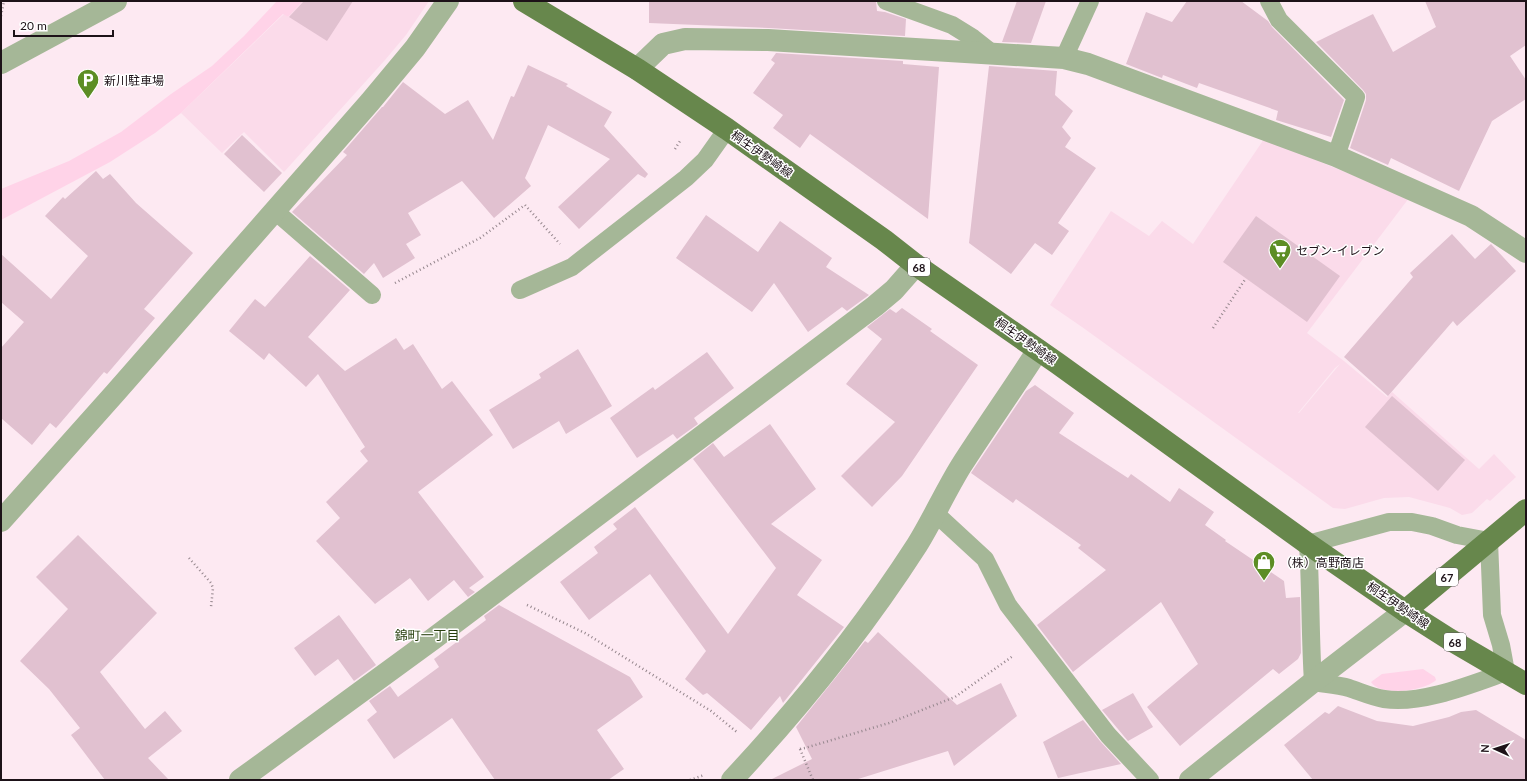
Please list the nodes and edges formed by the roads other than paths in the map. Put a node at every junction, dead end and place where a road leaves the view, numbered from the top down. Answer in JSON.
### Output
{"nodes":[{"id":1,"x":116,"y":1,"type":"edge"},
{"id":2,"x":448,"y":1,"type":"edge"},
{"id":3,"x":524,"y":1,"type":"edge"},
{"id":4,"x":886,"y":1,"type":"edge"},
{"id":5,"x":1090,"y":1,"type":"edge"},
{"id":6,"x":1269,"y":1,"type":"edge"},
{"id":7,"x":992,"y":53,"type":"junction"},
{"id":8,"x":1064,"y":58,"type":"junction"},
{"id":9,"x":1,"y":63,"type":"edge"},
{"id":10,"x":637,"y":69,"type":"junction"},
{"id":11,"x":727,"y":129,"type":"junction"},
{"id":12,"x":1336,"y":156,"type":"junction"},
{"id":13,"x":275,"y":211,"type":"junction"},
{"id":14,"x":1526,"y":252,"type":"edge"},
{"id":15,"x":916,"y":265,"type":"junction"},
{"id":16,"x":520,"y":290,"type":"dead end"},
{"id":17,"x":372,"y":295,"type":"road end"},
{"id":18,"x":1038,"y":350,"type":"junction"},
{"id":19,"x":1526,"y":510,"type":"edge"},
{"id":20,"x":935,"y":513,"type":"junction"},
{"id":21,"x":1,"y":521,"type":"edge"},
{"id":22,"x":1489,"y":542,"type":"junction"},
{"id":23,"x":1308,"y":544,"type":"junction"},
{"id":24,"x":1405,"y":611,"type":"junction"},
{"id":25,"x":1506,"y":672,"type":"junction"},
{"id":26,"x":1313,"y":682,"type":"junction"},
{"id":27,"x":1526,"y":684,"type":"edge"},
{"id":28,"x":240,"y":780,"type":"edge"},
{"id":29,"x":732,"y":780,"type":"edge"},
{"id":30,"x":1150,"y":780,"type":"edge"},
{"id":31,"x":1190,"y":780,"type":"edge"}],
"edges":[{"from":1,"to":9,"type":"street"},
{"from":2,"to":13,"type":"street"},
{"from":3,"to":10,"type":"main road","name":"桐生伊勢崎線","number":"68"},
{"from":4,"to":7,"type":"lane"},
{"from":5,"to":8,"type":"lane"},
{"from":6,"to":12,"type":"lane"},
{"from":7,"to":8,"type":"street"},
{"from":7,"to":10,"type":"street"},
{"from":8,"to":12,"type":"street"},
{"from":10,"to":11,"type":"main road","name":"桐生伊勢崎線","number":"68"},
{"from":11,"to":15,"type":"main road","name":"桐生伊勢崎線","number":"68"},
{"from":11,"to":16,"type":"lane"},
{"from":12,"to":14,"type":"street"},
{"from":13,"to":17,"type":"lane"},
{"from":13,"to":21,"type":"street"},
{"from":15,"to":18,"type":"main road","name":"桐生伊勢崎線","number":"68"},
{"from":15,"to":28,"type":"street"},
{"from":18,"to":20,"type":"street"},
{"from":18,"to":23,"type":"main road","name":"桐生伊勢崎線","number":"68"},
{"from":19,"to":22,"type":"main road","number":"67"},
{"from":20,"to":29,"type":"street"},
{"from":20,"to":30,"type":"lane"},
{"from":22,"to":23,"type":"lane"},
{"from":22,"to":24,"type":"main road","number":"67"},
{"from":22,"to":25,"type":"lane"},
{"from":23,"to":24,"type":"main road","name":"桐生伊勢崎線","number":"68"},
{"from":23,"to":26,"type":"lane"},
{"from":24,"to":25,"type":"main road","name":"桐生伊勢崎線","number":"68"},
{"from":24,"to":26,"type":"street"},
{"from":25,"to":26,"type":"lane"},
{"from":25,"to":27,"type":"main road","name":"桐生伊勢崎線","number":"68"},
{"from":26,"to":31,"type":"street"}]}
